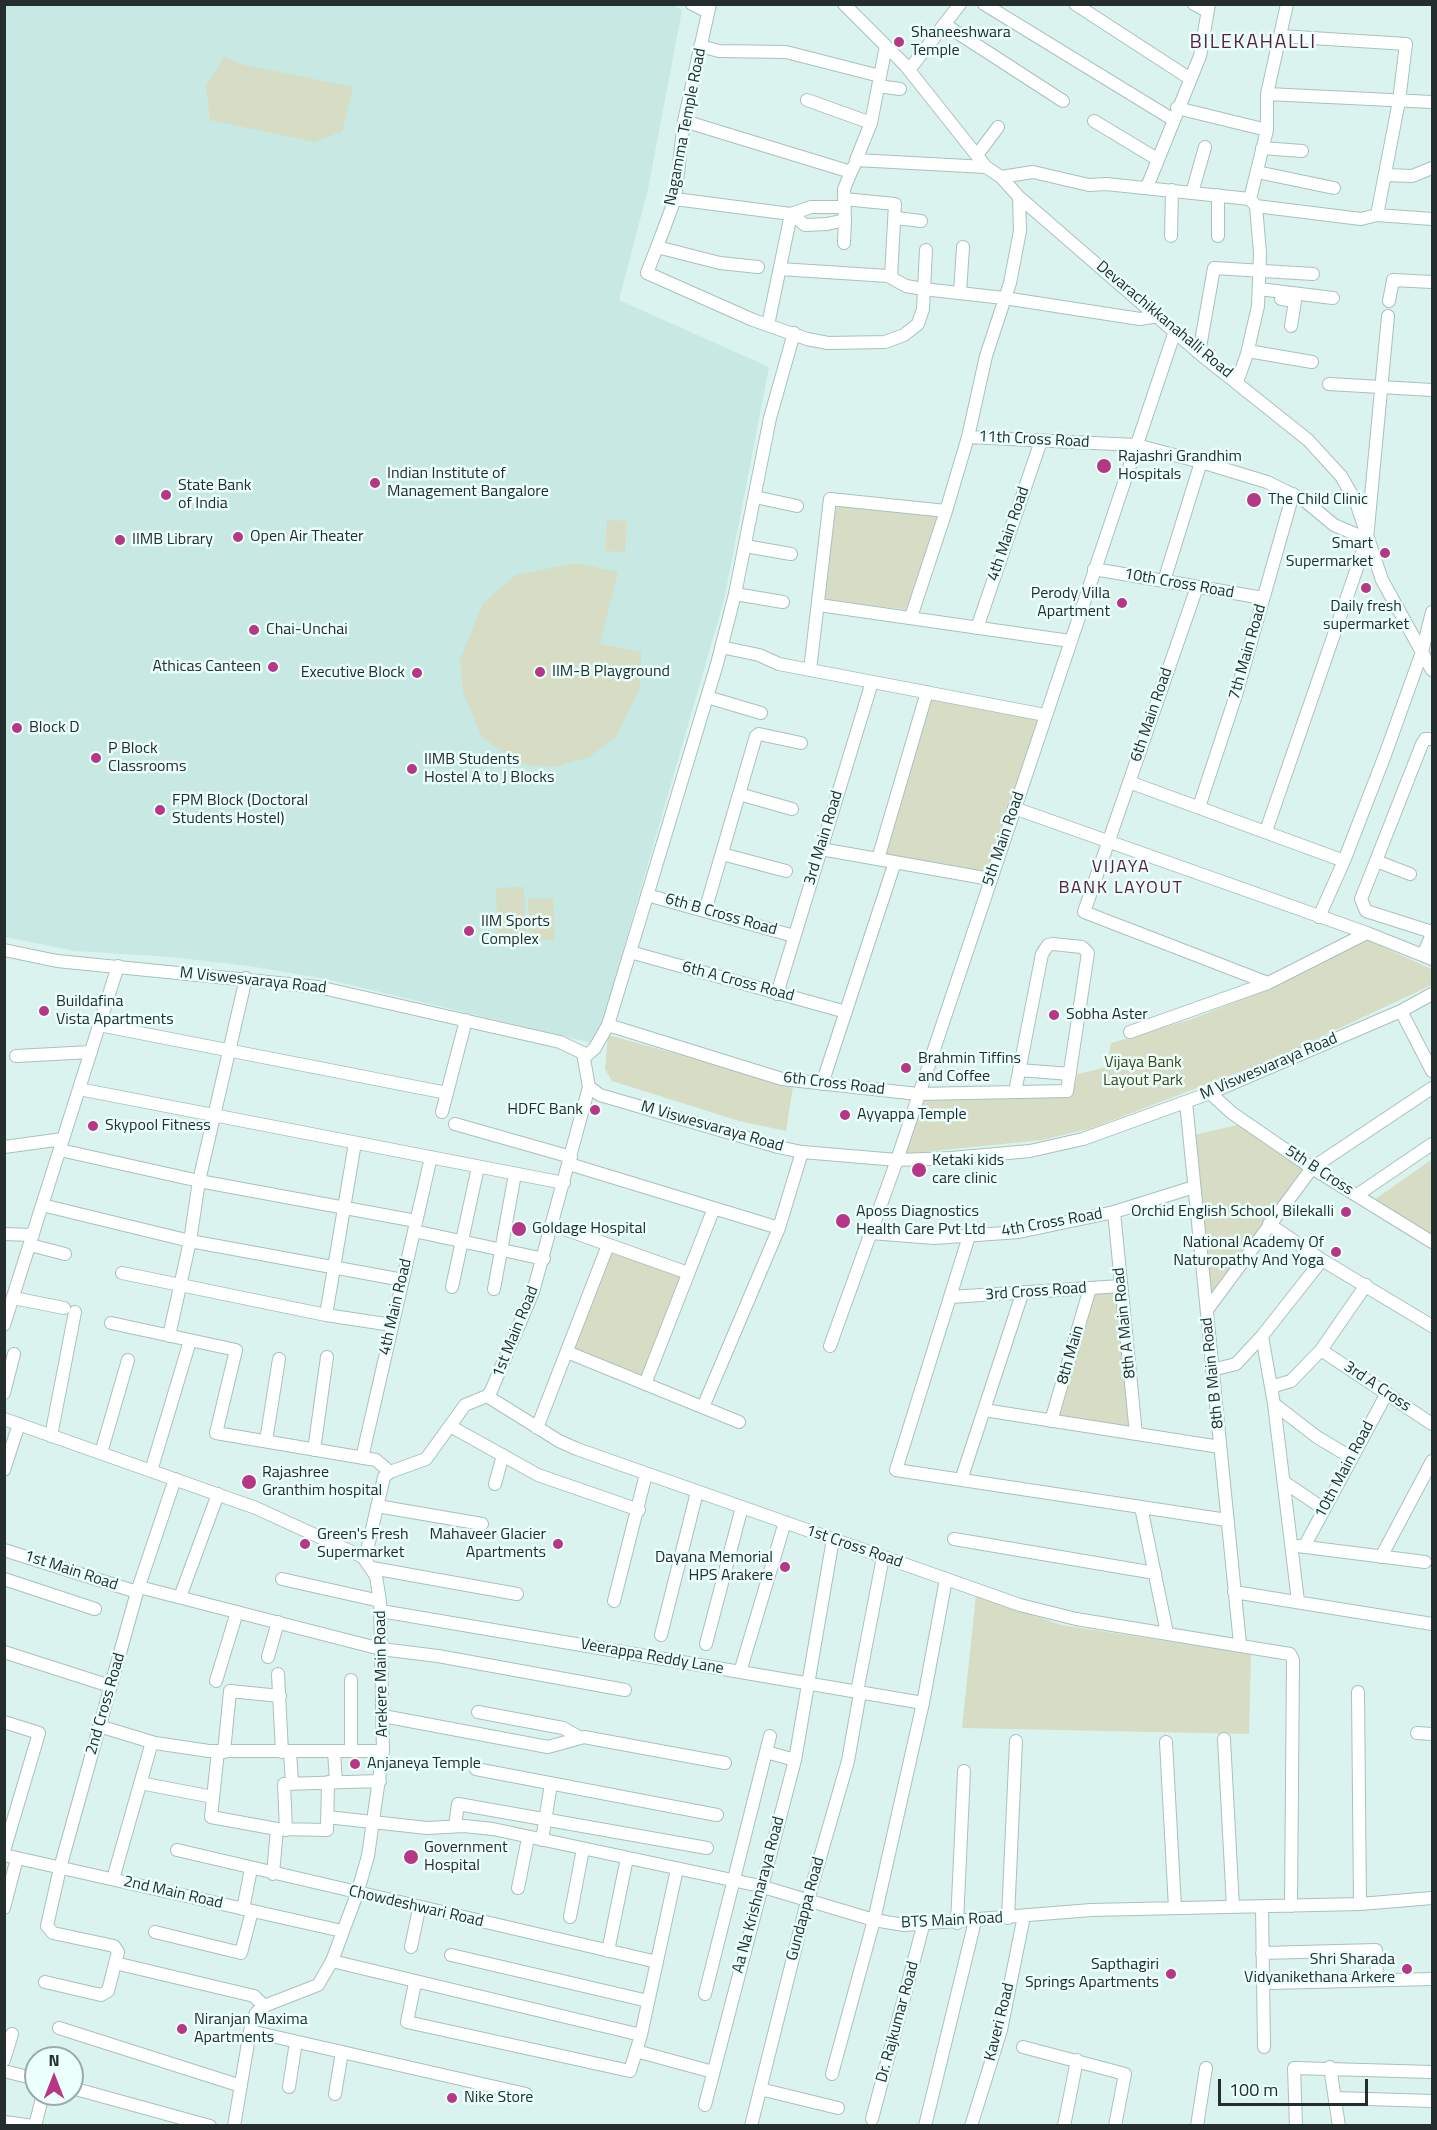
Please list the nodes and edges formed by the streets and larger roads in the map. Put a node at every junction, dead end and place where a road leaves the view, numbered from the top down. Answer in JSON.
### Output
{"nodes":[{"id":1,"x":692,"y":4,"type":"edge"},
{"id":2,"x":844,"y":4,"type":"edge"},
{"id":3,"x":960,"y":4,"type":"edge"},
{"id":4,"x":984,"y":4,"type":"edge"},
{"id":5,"x":1075,"y":4,"type":"edge"},
{"id":6,"x":1194,"y":4,"type":"edge"},
{"id":7,"x":1287,"y":4,"type":"edge"},
{"id":8,"x":709,"y":8,"type":"edge"},
{"id":9,"x":1208,"y":8,"type":"edge"},
{"id":10,"x":944,"y":24,"type":"junction"},
{"id":11,"x":1281,"y":36,"type":"junction"},
{"id":12,"x":700,"y":46,"type":"junction"},
{"id":13,"x":886,"y":46,"type":"junction"},
{"id":14,"x":909,"y":70,"type":"junction"},
{"id":15,"x":1189,"y":78,"type":"junction"},
{"id":16,"x":879,"y":81,"type":"junction"},
{"id":17,"x":900,"y":89,"type":"dead end"},
{"id":18,"x":1267,"y":94,"type":"junction"},
{"id":19,"x":807,"y":100,"type":"dead end"},
{"id":20,"x":1063,"y":101,"type":"dead end"},
{"id":21,"x":1399,"y":101,"type":"junction"},
{"id":22,"x":1432,"y":102,"type":"edge"},
{"id":23,"x":1175,"y":114,"type":"junction"},
{"id":24,"x":684,"y":121,"type":"junction"},
{"id":25,"x":1095,"y":121,"type":"dead end"},
{"id":26,"x":871,"y":123,"type":"junction"},
{"id":27,"x":998,"y":127,"type":"dead end"},
{"id":28,"x":1267,"y":130,"type":"junction"},
{"id":29,"x":1205,"y":147,"type":"dead end"},
{"id":30,"x":1262,"y":148,"type":"junction"},
{"id":31,"x":1302,"y":151,"type":"dead end"},
{"id":32,"x":977,"y":156,"type":"junction"},
{"id":33,"x":1157,"y":159,"type":"junction"},
{"id":34,"x":854,"y":166,"type":"junction"},
{"id":35,"x":986,"y":167,"type":"junction"},
{"id":36,"x":1432,"y":168,"type":"edge"},
{"id":37,"x":1257,"y":172,"type":"junction"},
{"id":38,"x":1386,"y":175,"type":"junction"},
{"id":39,"x":1001,"y":177,"type":"junction"},
{"id":40,"x":1147,"y":188,"type":"junction"},
{"id":41,"x":1334,"y":188,"type":"dead end"},
{"id":42,"x":1172,"y":190,"type":"junction"},
{"id":43,"x":1192,"y":193,"type":"junction"},
{"id":44,"x":1218,"y":195,"type":"junction"},
{"id":45,"x":1019,"y":197,"type":"junction"},
{"id":46,"x":675,"y":199,"type":"junction"},
{"id":47,"x":1253,"y":202,"type":"junction"},
{"id":48,"x":844,"y":209,"type":"junction"},
{"id":49,"x":791,"y":214,"type":"junction"},
{"id":50,"x":1377,"y":215,"type":"junction"},
{"id":51,"x":896,"y":218,"type":"junction"},
{"id":52,"x":1432,"y":219,"type":"edge"},
{"id":53,"x":921,"y":221,"type":"dead end"},
{"id":54,"x":1171,"y":236,"type":"dead end"},
{"id":55,"x":1218,"y":237,"type":"dead end"},
{"id":56,"x":844,"y":243,"type":"dead end"},
{"id":57,"x":657,"y":247,"type":"junction"},
{"id":58,"x":963,"y":248,"type":"dead end"},
{"id":59,"x":926,"y":250,"type":"dead end"},
{"id":60,"x":758,"y":267,"type":"dead end"},
{"id":61,"x":780,"y":269,"type":"junction"},
{"id":62,"x":1259,"y":271,"type":"junction"},
{"id":63,"x":1313,"y":274,"type":"dead end"},
{"id":64,"x":891,"y":277,"type":"junction"},
{"id":65,"x":1432,"y":282,"type":"edge"},
{"id":66,"x":923,"y":289,"type":"junction"},
{"id":67,"x":1259,"y":292,"type":"junction"},
{"id":68,"x":960,"y":293,"type":"junction"},
{"id":69,"x":1004,"y":298,"type":"junction"},
{"id":70,"x":1333,"y":298,"type":"dead end"},
{"id":71,"x":1389,"y":301,"type":"dead end"},
{"id":72,"x":1158,"y":316,"type":"junction"},
{"id":73,"x":1388,"y":316,"type":"dead end"},
{"id":74,"x":768,"y":325,"type":"junction"},
{"id":75,"x":1291,"y":326,"type":"dead end"},
{"id":76,"x":1175,"y":331,"type":"junction"},
{"id":77,"x":794,"y":333,"type":"junction"},
{"id":78,"x":1248,"y":351,"type":"junction"},
{"id":79,"x":1199,"y":353,"type":"junction"},
{"id":80,"x":1312,"y":362,"type":"dead end"},
{"id":81,"x":1237,"y":382,"type":"junction"},
{"id":82,"x":1329,"y":384,"type":"dead end"},
{"id":83,"x":1380,"y":386,"type":"junction"},
{"id":84,"x":1432,"y":390,"type":"edge"},
{"id":85,"x":968,"y":437,"type":"junction"},
{"id":86,"x":1041,"y":441,"type":"junction"},
{"id":87,"x":1136,"y":445,"type":"junction"},
{"id":88,"x":1201,"y":462,"type":"junction"},
{"id":89,"x":1293,"y":494,"type":"junction"},
{"id":90,"x":755,"y":497,"type":"junction"},
{"id":91,"x":797,"y":506,"type":"dead end"},
{"id":92,"x":946,"y":511,"type":"junction"},
{"id":93,"x":1367,"y":538,"type":"junction"},
{"id":94,"x":745,"y":546,"type":"junction"},
{"id":95,"x":791,"y":555,"type":"dead end"},
{"id":96,"x":1094,"y":569,"type":"junction"},
{"id":97,"x":1164,"y":581,"type":"junction"},
{"id":98,"x":1197,"y":587,"type":"junction"},
{"id":99,"x":735,"y":594,"type":"junction"},
{"id":100,"x":1263,"y":598,"type":"junction"},
{"id":101,"x":783,"y":602,"type":"dead end"},
{"id":102,"x":819,"y":604,"type":"junction"},
{"id":103,"x":1432,"y":612,"type":"edge"},
{"id":104,"x":911,"y":616,"type":"junction"},
{"id":105,"x":977,"y":628,"type":"junction"},
{"id":106,"x":1070,"y":641,"type":"junction"},
{"id":107,"x":721,"y":647,"type":"junction"},
{"id":108,"x":1422,"y":652,"type":"junction"},
{"id":109,"x":810,"y":670,"type":"junction"},
{"id":110,"x":1432,"y":670,"type":"edge"},
{"id":111,"x":872,"y":682,"type":"junction"},
{"id":112,"x":927,"y":692,"type":"junction"},
{"id":113,"x":707,"y":696,"type":"junction"},
{"id":114,"x":761,"y":713,"type":"dead end"},
{"id":115,"x":1045,"y":715,"type":"junction"},
{"id":116,"x":1432,"y":739,"type":"edge"},
{"id":117,"x":801,"y":743,"type":"dead end"},
{"id":118,"x":1129,"y":782,"type":"junction"},
{"id":119,"x":739,"y":795,"type":"junction"},
{"id":120,"x":1199,"y":807,"type":"junction"},
{"id":121,"x":1014,"y":808,"type":"junction"},
{"id":122,"x":792,"y":809,"type":"dead end"},
{"id":123,"x":1266,"y":831,"type":"junction"},
{"id":124,"x":1108,"y":843,"type":"junction"},
{"id":125,"x":821,"y":849,"type":"junction"},
{"id":126,"x":722,"y":854,"type":"junction"},
{"id":127,"x":878,"y":859,"type":"junction"},
{"id":128,"x":1344,"y":861,"type":"junction"},
{"id":129,"x":1376,"y":861,"type":"junction"},
{"id":130,"x":895,"y":862,"type":"junction"},
{"id":131,"x":786,"y":871,"type":"dead end"},
{"id":132,"x":1410,"y":874,"type":"dead end"},
{"id":133,"x":990,"y":879,"type":"junction"},
{"id":134,"x":647,"y":895,"type":"junction"},
{"id":135,"x":705,"y":911,"type":"junction"},
{"id":136,"x":1319,"y":917,"type":"junction"},
{"id":137,"x":1367,"y":933,"type":"junction"},
{"id":138,"x":1432,"y":933,"type":"edge"},
{"id":139,"x":794,"y":936,"type":"junction"},
{"id":140,"x":4,"y":950,"type":"edge"},
{"id":141,"x":630,"y":952,"type":"junction"},
{"id":142,"x":1428,"y":957,"type":"edge"},
{"id":143,"x":118,"y":966,"type":"junction"},
{"id":144,"x":246,"y":978,"type":"junction"},
{"id":145,"x":1268,"y":983,"type":"junction"},
{"id":146,"x":777,"y":994,"type":"junction"},
{"id":147,"x":1432,"y":994,"type":"edge"},
{"id":148,"x":846,"y":1011,"type":"junction"},
{"id":149,"x":1401,"y":1011,"type":"junction"},
{"id":150,"x":466,"y":1020,"type":"junction"},
{"id":151,"x":99,"y":1025,"type":"junction"},
{"id":152,"x":608,"y":1025,"type":"junction"},
{"id":153,"x":1130,"y":1032,"type":"dead end"},
{"id":154,"x":91,"y":1052,"type":"junction"},
{"id":155,"x":229,"y":1052,"type":"junction"},
{"id":156,"x":16,"y":1056,"type":"dead end"},
{"id":157,"x":586,"y":1056,"type":"junction"},
{"id":158,"x":1019,"y":1070,"type":"junction"},
{"id":159,"x":1432,"y":1071,"type":"edge"},
{"id":160,"x":1070,"y":1074,"type":"junction"},
{"id":161,"x":822,"y":1084,"type":"junction"},
{"id":162,"x":589,"y":1087,"type":"junction"},
{"id":163,"x":1432,"y":1088,"type":"edge"},
{"id":164,"x":79,"y":1089,"type":"junction"},
{"id":165,"x":1015,"y":1092,"type":"junction"},
{"id":166,"x":1210,"y":1092,"type":"junction"},
{"id":167,"x":447,"y":1093,"type":"junction"},
{"id":168,"x":918,"y":1094,"type":"junction"},
{"id":169,"x":1186,"y":1102,"type":"junction"},
{"id":170,"x":442,"y":1112,"type":"dead end"},
{"id":171,"x":214,"y":1115,"type":"junction"},
{"id":172,"x":455,"y":1124,"type":"dead end"},
{"id":173,"x":355,"y":1143,"type":"junction"},
{"id":174,"x":62,"y":1144,"type":"junction"},
{"id":175,"x":1432,"y":1144,"type":"edge"},
{"id":176,"x":4,"y":1147,"type":"edge"},
{"id":177,"x":802,"y":1152,"type":"junction"},
{"id":178,"x":431,"y":1157,"type":"junction"},
{"id":179,"x":570,"y":1160,"type":"junction"},
{"id":180,"x":897,"y":1160,"type":"junction"},
{"id":181,"x":478,"y":1167,"type":"junction"},
{"id":182,"x":1312,"y":1167,"type":"junction"},
{"id":183,"x":515,"y":1174,"type":"junction"},
{"id":184,"x":199,"y":1181,"type":"junction"},
{"id":185,"x":564,"y":1183,"type":"junction"},
{"id":186,"x":1194,"y":1187,"type":"junction"},
{"id":187,"x":1357,"y":1195,"type":"junction"},
{"id":188,"x":42,"y":1205,"type":"junction"},
{"id":189,"x":343,"y":1208,"type":"junction"},
{"id":190,"x":714,"y":1208,"type":"junction"},
{"id":191,"x":1114,"y":1212,"type":"junction"},
{"id":192,"x":1269,"y":1224,"type":"junction"},
{"id":193,"x":553,"y":1225,"type":"junction"},
{"id":194,"x":415,"y":1226,"type":"junction"},
{"id":195,"x":779,"y":1228,"type":"junction"},
{"id":196,"x":871,"y":1233,"type":"junction"},
{"id":197,"x":4,"y":1234,"type":"edge"},
{"id":198,"x":969,"y":1236,"type":"junction"},
{"id":199,"x":31,"y":1240,"type":"junction"},
{"id":200,"x":190,"y":1240,"type":"junction"},
{"id":201,"x":462,"y":1241,"type":"junction"},
{"id":202,"x":1432,"y":1242,"type":"edge"},
{"id":203,"x":608,"y":1245,"type":"junction"},
{"id":204,"x":501,"y":1250,"type":"junction"},
{"id":205,"x":65,"y":1254,"type":"dead end"},
{"id":206,"x":544,"y":1259,"type":"junction"},
{"id":207,"x":1322,"y":1260,"type":"junction"},
{"id":208,"x":333,"y":1269,"type":"junction"},
{"id":209,"x":688,"y":1273,"type":"junction"},
{"id":210,"x":122,"y":1274,"type":"dead end"},
{"id":211,"x":402,"y":1280,"type":"junction"},
{"id":212,"x":1366,"y":1285,"type":"junction"},
{"id":213,"x":180,"y":1286,"type":"junction"},
{"id":214,"x":1121,"y":1286,"type":"junction"},
{"id":215,"x":452,"y":1287,"type":"dead end"},
{"id":216,"x":1090,"y":1288,"type":"junction"},
{"id":217,"x":494,"y":1289,"type":"dead end"},
{"id":218,"x":1022,"y":1294,"type":"junction"},
{"id":219,"x":951,"y":1297,"type":"junction"},
{"id":220,"x":13,"y":1298,"type":"junction"},
{"id":221,"x":1207,"y":1310,"type":"junction"},
{"id":222,"x":326,"y":1315,"type":"junction"},
{"id":223,"x":111,"y":1323,"type":"dead end"},
{"id":224,"x":4,"y":1325,"type":"edge"},
{"id":225,"x":392,"y":1325,"type":"junction"},
{"id":226,"x":1432,"y":1326,"type":"edge"},
{"id":227,"x":169,"y":1336,"type":"junction"},
{"id":228,"x":1262,"y":1336,"type":"junction"},
{"id":229,"x":190,"y":1341,"type":"junction"},
{"id":230,"x":830,"y":1346,"type":"dead end"},
{"id":231,"x":1321,"y":1350,"type":"junction"},
{"id":232,"x":567,"y":1352,"type":"junction"},
{"id":233,"x":14,"y":1354,"type":"dead end"},
{"id":234,"x":327,"y":1357,"type":"dead end"},
{"id":235,"x":279,"y":1359,"type":"dead end"},
{"id":236,"x":128,"y":1360,"type":"dead end"},
{"id":237,"x":1212,"y":1370,"type":"junction"},
{"id":238,"x":645,"y":1384,"type":"junction"},
{"id":239,"x":1271,"y":1387,"type":"junction"},
{"id":240,"x":4,"y":1393,"type":"edge"},
{"id":241,"x":1387,"y":1393,"type":"junction"},
{"id":242,"x":487,"y":1396,"type":"junction"},
{"id":243,"x":1274,"y":1404,"type":"junction"},
{"id":244,"x":703,"y":1407,"type":"junction"},
{"id":245,"x":984,"y":1410,"type":"junction"},
{"id":246,"x":4,"y":1419,"type":"edge"},
{"id":247,"x":1051,"y":1421,"type":"junction"},
{"id":248,"x":739,"y":1422,"type":"dead end"},
{"id":249,"x":1432,"y":1424,"type":"edge"},
{"id":250,"x":19,"y":1425,"type":"junction"},
{"id":251,"x":450,"y":1426,"type":"junction"},
{"id":252,"x":537,"y":1428,"type":"junction"},
{"id":253,"x":1136,"y":1434,"type":"junction"},
{"id":254,"x":51,"y":1436,"type":"junction"},
{"id":255,"x":266,"y":1442,"type":"junction"},
{"id":256,"x":1220,"y":1447,"type":"junction"},
{"id":257,"x":314,"y":1450,"type":"junction"},
{"id":258,"x":102,"y":1453,"type":"junction"},
{"id":259,"x":503,"y":1455,"type":"junction"},
{"id":260,"x":362,"y":1458,"type":"junction"},
{"id":261,"x":1352,"y":1458,"type":"junction"},
{"id":262,"x":1432,"y":1461,"type":"edge"},
{"id":263,"x":4,"y":1470,"type":"edge"},
{"id":264,"x":151,"y":1471,"type":"junction"},
{"id":265,"x":390,"y":1472,"type":"junction"},
{"id":266,"x":646,"y":1474,"type":"junction"},
{"id":267,"x":175,"y":1479,"type":"junction"},
{"id":268,"x":961,"y":1480,"type":"junction"},
{"id":269,"x":1284,"y":1482,"type":"junction"},
{"id":270,"x":495,"y":1484,"type":"dead end"},
{"id":271,"x":697,"y":1492,"type":"junction"},
{"id":272,"x":219,"y":1494,"type":"junction"},
{"id":273,"x":377,"y":1506,"type":"junction"},
{"id":274,"x":1141,"y":1507,"type":"junction"},
{"id":275,"x":742,"y":1508,"type":"junction"},
{"id":276,"x":1324,"y":1509,"type":"junction"},
{"id":277,"x":639,"y":1510,"type":"junction"},
{"id":278,"x":1227,"y":1520,"type":"junction"},
{"id":279,"x":785,"y":1522,"type":"junction"},
{"id":280,"x":482,"y":1524,"type":"dead end"},
{"id":281,"x":833,"y":1539,"type":"junction"},
{"id":282,"x":954,"y":1539,"type":"dead end"},
{"id":283,"x":1298,"y":1546,"type":"junction"},
{"id":284,"x":4,"y":1550,"type":"edge"},
{"id":285,"x":883,"y":1557,"type":"junction"},
{"id":286,"x":1381,"y":1557,"type":"junction"},
{"id":287,"x":1425,"y":1562,"type":"dead end"},
{"id":288,"x":368,"y":1563,"type":"junction"},
{"id":289,"x":1155,"y":1573,"type":"junction"},
{"id":290,"x":4,"y":1579,"type":"edge"},
{"id":291,"x":282,"y":1579,"type":"dead end"},
{"id":292,"x":946,"y":1579,"type":"junction"},
{"id":293,"x":138,"y":1589,"type":"junction"},
{"id":294,"x":1234,"y":1592,"type":"junction"},
{"id":295,"x":517,"y":1594,"type":"dead end"},
{"id":296,"x":180,"y":1598,"type":"junction"},
{"id":297,"x":614,"y":1601,"type":"dead end"},
{"id":298,"x":1298,"y":1601,"type":"junction"},
{"id":299,"x":381,"y":1606,"type":"junction"},
{"id":300,"x":95,"y":1609,"type":"dead end"},
{"id":301,"x":237,"y":1612,"type":"junction"},
{"id":302,"x":278,"y":1622,"type":"junction"},
{"id":303,"x":1432,"y":1624,"type":"edge"},
{"id":304,"x":1167,"y":1633,"type":"junction"},
{"id":305,"x":661,"y":1635,"type":"dead end"},
{"id":306,"x":706,"y":1644,"type":"dead end"},
{"id":307,"x":1240,"y":1644,"type":"junction"},
{"id":308,"x":381,"y":1649,"type":"junction"},
{"id":309,"x":4,"y":1652,"type":"edge"},
{"id":310,"x":268,"y":1658,"type":"dead end"},
{"id":311,"x":740,"y":1672,"type":"junction"},
{"id":312,"x":278,"y":1674,"type":"dead end"},
{"id":313,"x":351,"y":1680,"type":"dead end"},
{"id":314,"x":216,"y":1682,"type":"dead end"},
{"id":315,"x":810,"y":1684,"type":"junction"},
{"id":316,"x":110,"y":1686,"type":"junction"},
{"id":317,"x":625,"y":1690,"type":"dead end"},
{"id":318,"x":1358,"y":1692,"type":"dead end"},
{"id":319,"x":858,"y":1693,"type":"junction"},
{"id":320,"x":280,"y":1696,"type":"junction"},
{"id":321,"x":922,"y":1703,"type":"junction"},
{"id":322,"x":478,"y":1712,"type":"dead end"},
{"id":323,"x":383,"y":1716,"type":"junction"},
{"id":324,"x":4,"y":1722,"type":"edge"},
{"id":325,"x":99,"y":1726,"type":"junction"},
{"id":326,"x":1417,"y":1733,"type":"dead end"},
{"id":327,"x":1432,"y":1734,"type":"edge"},
{"id":328,"x":770,"y":1736,"type":"dead end"},
{"id":329,"x":579,"y":1737,"type":"junction"},
{"id":330,"x":1224,"y":1739,"type":"dead end"},
{"id":331,"x":1016,"y":1741,"type":"dead end"},
{"id":332,"x":152,"y":1742,"type":"junction"},
{"id":333,"x":1166,"y":1742,"type":"dead end"},
{"id":334,"x":221,"y":1751,"type":"junction"},
{"id":335,"x":334,"y":1751,"type":"junction"},
{"id":336,"x":351,"y":1751,"type":"junction"},
{"id":337,"x":383,"y":1751,"type":"junction"},
{"id":338,"x":286,"y":1752,"type":"junction"},
{"id":339,"x":766,"y":1752,"type":"junction"},
{"id":340,"x":795,"y":1760,"type":"junction"},
{"id":341,"x":725,"y":1763,"type":"dead end"},
{"id":342,"x":476,"y":1769,"type":"dead end"},
{"id":343,"x":964,"y":1771,"type":"dead end"},
{"id":344,"x":380,"y":1781,"type":"junction"},
{"id":345,"x":332,"y":1782,"type":"junction"},
{"id":346,"x":140,"y":1783,"type":"junction"},
{"id":347,"x":292,"y":1783,"type":"junction"},
{"id":348,"x":551,"y":1784,"type":"junction"},
{"id":349,"x":213,"y":1797,"type":"junction"},
{"id":350,"x":717,"y":1815,"type":"dead end"},
{"id":351,"x":327,"y":1817,"type":"junction"},
{"id":352,"x":545,"y":1819,"type":"junction"},
{"id":353,"x":374,"y":1821,"type":"junction"},
{"id":354,"x":455,"y":1826,"type":"junction"},
{"id":355,"x":282,"y":1829,"type":"junction"},
{"id":356,"x":528,"y":1838,"type":"junction"},
{"id":357,"x":542,"y":1840,"type":"junction"},
{"id":358,"x":707,"y":1848,"type":"dead end"},
{"id":359,"x":584,"y":1849,"type":"junction"},
{"id":360,"x":177,"y":1850,"type":"dead end"},
{"id":361,"x":9,"y":1855,"type":"edge"},
{"id":362,"x":627,"y":1858,"type":"junction"},
{"id":363,"x":60,"y":1868,"type":"junction"},
{"id":364,"x":251,"y":1869,"type":"junction"},
{"id":365,"x":677,"y":1869,"type":"junction"},
{"id":366,"x":273,"y":1874,"type":"junction"},
{"id":367,"x":113,"y":1879,"type":"junction"},
{"id":368,"x":732,"y":1880,"type":"junction"},
{"id":369,"x":760,"y":1886,"type":"junction"},
{"id":370,"x":518,"y":1888,"type":"dead end"},
{"id":371,"x":357,"y":1894,"type":"junction"},
{"id":372,"x":1432,"y":1898,"type":"edge"},
{"id":373,"x":807,"y":1900,"type":"junction"},
{"id":374,"x":1360,"y":1904,"type":"junction"},
{"id":375,"x":1291,"y":1906,"type":"junction"},
{"id":376,"x":1233,"y":1907,"type":"junction"},
{"id":377,"x":1262,"y":1907,"type":"junction"},
{"id":378,"x":4,"y":1908,"type":"edge"},
{"id":379,"x":1175,"y":1908,"type":"junction"},
{"id":380,"x":420,"y":1909,"type":"junction"},
{"id":381,"x":247,"y":1910,"type":"junction"},
{"id":382,"x":1024,"y":1916,"type":"junction"},
{"id":383,"x":570,"y":1917,"type":"dead end"},
{"id":384,"x":1008,"y":1918,"type":"junction"},
{"id":385,"x":874,"y":1920,"type":"junction"},
{"id":386,"x":975,"y":1921,"type":"junction"},
{"id":387,"x":957,"y":1923,"type":"junction"},
{"id":388,"x":923,"y":1926,"type":"junction"},
{"id":389,"x":342,"y":1931,"type":"junction"},
{"id":390,"x":155,"y":1932,"type":"dead end"},
{"id":391,"x":411,"y":1947,"type":"dead end"},
{"id":392,"x":608,"y":1951,"type":"junction"},
{"id":393,"x":1262,"y":1953,"type":"junction"},
{"id":394,"x":451,"y":1955,"type":"dead end"},
{"id":395,"x":332,"y":1961,"type":"junction"},
{"id":396,"x":657,"y":1962,"type":"junction"},
{"id":397,"x":115,"y":1963,"type":"junction"},
{"id":398,"x":1377,"y":1979,"type":"junction"},
{"id":399,"x":1432,"y":1979,"type":"edge"},
{"id":400,"x":45,"y":1982,"type":"dead end"},
{"id":401,"x":415,"y":1983,"type":"junction"},
{"id":402,"x":1271,"y":1983,"type":"dead end"},
{"id":403,"x":705,"y":1994,"type":"dead end"},
{"id":404,"x":648,"y":2001,"type":"junction"},
{"id":405,"x":264,"y":2006,"type":"junction"},
{"id":406,"x":59,"y":2028,"type":"dead end"},
{"id":407,"x":250,"y":2031,"type":"junction"},
{"id":408,"x":12,"y":2034,"type":"dead end"},
{"id":409,"x":640,"y":2034,"type":"junction"},
{"id":410,"x":296,"y":2042,"type":"junction"},
{"id":411,"x":1023,"y":2047,"type":"dead end"},
{"id":412,"x":1264,"y":2047,"type":"dead end"},
{"id":413,"x":636,"y":2051,"type":"junction"},
{"id":414,"x":342,"y":2052,"type":"junction"},
{"id":415,"x":1077,"y":2060,"type":"junction"},
{"id":416,"x":4,"y":2061,"type":"edge"},
{"id":417,"x":1330,"y":2067,"type":"junction"},
{"id":418,"x":1206,"y":2068,"type":"dead end"},
{"id":419,"x":4,"y":2071,"type":"edge"},
{"id":420,"x":713,"y":2072,"type":"junction"},
{"id":421,"x":1432,"y":2072,"type":"edge"},
{"id":422,"x":832,"y":2074,"type":"dead end"},
{"id":423,"x":24,"y":2076,"type":"edge"},
{"id":424,"x":241,"y":2086,"type":"junction"},
{"id":425,"x":289,"y":2087,"type":"dead end"},
{"id":426,"x":760,"y":2089,"type":"junction"},
{"id":427,"x":84,"y":2091,"type":"edge"},
{"id":428,"x":335,"y":2094,"type":"dead end"},
{"id":429,"x":526,"y":2094,"type":"dead end"},
{"id":430,"x":1335,"y":2098,"type":"junction"},
{"id":431,"x":1432,"y":2101,"type":"edge"},
{"id":432,"x":705,"y":2105,"type":"dead end"},
{"id":433,"x":40,"y":2106,"type":"edge"},
{"id":434,"x":838,"y":2108,"type":"dead end"},
{"id":435,"x":872,"y":2119,"type":"dead end"},
{"id":436,"x":4,"y":2122,"type":"edge"},
{"id":437,"x":34,"y":2126,"type":"edge"},
{"id":438,"x":210,"y":2126,"type":"edge"},
{"id":439,"x":234,"y":2126,"type":"edge"},
{"id":440,"x":751,"y":2126,"type":"edge"},
{"id":441,"x":925,"y":2126,"type":"edge"},
{"id":442,"x":971,"y":2126,"type":"edge"},
{"id":443,"x":1065,"y":2126,"type":"edge"},
{"id":444,"x":1115,"y":2126,"type":"edge"},
{"id":445,"x":1197,"y":2126,"type":"edge"},
{"id":446,"x":1296,"y":2126,"type":"edge"},
{"id":447,"x":1339,"y":2126,"type":"edge"}],
"edges":[{"from":1,"to":8,"type":"street"},
{"from":2,"to":13,"type":"street","name":"Devarachikkanahalli Road"},
{"from":3,"to":10,"type":"street"},
{"from":4,"to":23,"type":"street"},
{"from":5,"to":15,"type":"street"},
{"from":6,"to":9,"type":"street"},
{"from":7,"to":11,"type":"street"},
{"from":8,"to":12,"type":"street","name":"Nagamma Temple Road"},
{"from":9,"to":15,"type":"street"},
{"from":10,"to":14,"type":"street"},
{"from":10,"to":20,"type":"street"},
{"from":11,"to":18,"type":"street"},
{"from":11,"to":21,"type":"street"},
{"from":12,"to":16,"type":"street"},
{"from":12,"to":24,"type":"street","name":"Nagamma Temple Road"},
{"from":13,"to":14,"type":"street","name":"Devarachikkanahalli Road"},
{"from":13,"to":16,"type":"street"},
{"from":14,"to":32,"type":"street","name":"Devarachikkanahalli Road"},
{"from":15,"to":23,"type":"street"},
{"from":16,"to":17,"type":"street"},
{"from":16,"to":26,"type":"street"},
{"from":18,"to":21,"type":"street"},
{"from":18,"to":28,"type":"street"},
{"from":19,"to":26,"type":"street"},
{"from":21,"to":22,"type":"street"},
{"from":21,"to":38,"type":"street"},
{"from":23,"to":28,"type":"street"},
{"from":23,"to":33,"type":"street"},
{"from":24,"to":34,"type":"street"},
{"from":24,"to":46,"type":"street","name":"Nagamma Temple Road"},
{"from":25,"to":33,"type":"street"},
{"from":26,"to":34,"type":"street"},
{"from":27,"to":32,"type":"street"},
{"from":28,"to":30,"type":"street"},
{"from":29,"to":43,"type":"street"},
{"from":30,"to":31,"type":"street"},
{"from":30,"to":37,"type":"street"},
{"from":32,"to":35,"type":"street","name":"Devarachikkanahalli Road"},
{"from":33,"to":40,"type":"street"},
{"from":34,"to":35,"type":"street"},
{"from":34,"to":48,"type":"street"},
{"from":35,"to":39,"type":"street","name":"Devarachikkanahalli Road"},
{"from":36,"to":38,"type":"street"},
{"from":37,"to":41,"type":"street"},
{"from":37,"to":47,"type":"street"},
{"from":38,"to":50,"type":"street"},
{"from":39,"to":40,"type":"street"},
{"from":39,"to":45,"type":"street","name":"Devarachikkanahalli Road"},
{"from":40,"to":42,"type":"street"},
{"from":42,"to":43,"type":"street"},
{"from":42,"to":54,"type":"street"},
{"from":43,"to":44,"type":"street"},
{"from":44,"to":47,"type":"street"},
{"from":44,"to":55,"type":"street"},
{"from":45,"to":69,"type":"street"},
{"from":45,"to":72,"type":"street","name":"Devarachikkanahalli Road"},
{"from":46,"to":49,"type":"street"},
{"from":46,"to":57,"type":"street","name":"Nagamma Temple Road"},
{"from":47,"to":50,"type":"street"},
{"from":47,"to":62,"type":"street"},
{"from":48,"to":49,"type":"street"},
{"from":48,"to":49,"type":"street"},
{"from":48,"to":51,"type":"street"},
{"from":48,"to":56,"type":"street"},
{"from":49,"to":61,"type":"street"},
{"from":50,"to":52,"type":"street"},
{"from":51,"to":53,"type":"street"},
{"from":51,"to":64,"type":"street"},
{"from":57,"to":60,"type":"street"},
{"from":57,"to":74,"type":"street","name":"Nagamma Temple Road"},
{"from":58,"to":68,"type":"street"},
{"from":59,"to":66,"type":"street"},
{"from":61,"to":64,"type":"street"},
{"from":61,"to":74,"type":"street"},
{"from":62,"to":63,"type":"street"},
{"from":62,"to":67,"type":"street"},
{"from":62,"to":79,"type":"street"},
{"from":64,"to":66,"type":"street"},
{"from":65,"to":71,"type":"street"},
{"from":66,"to":68,"type":"street"},
{"from":66,"to":77,"type":"street"},
{"from":67,"to":70,"type":"street"},
{"from":67,"to":75,"type":"street"},
{"from":67,"to":78,"type":"street"},
{"from":68,"to":69,"type":"street"},
{"from":69,"to":72,"type":"street"},
{"from":69,"to":85,"type":"street"},
{"from":72,"to":76,"type":"street","name":"Devarachikkanahalli Road"},
{"from":73,"to":83,"type":"street"},
{"from":74,"to":77,"type":"street"},
{"from":76,"to":79,"type":"street","name":"Devarachikkanahalli Road"},
{"from":76,"to":87,"type":"street","name":"5th Main Road"},
{"from":77,"to":90,"type":"street"},
{"from":78,"to":80,"type":"street"},
{"from":78,"to":81,"type":"street"},
{"from":79,"to":81,"type":"street","name":"Devarachikkanahalli Road"},
{"from":81,"to":93,"type":"street","name":"Devarachikkanahalli Road"},
{"from":82,"to":83,"type":"street"},
{"from":83,"to":84,"type":"street"},
{"from":83,"to":93,"type":"street"},
{"from":85,"to":86,"type":"street","name":"11th Cross Road"},
{"from":85,"to":92,"type":"street"},
{"from":86,"to":87,"type":"street","name":"11th Cross Road"},
{"from":86,"to":105,"type":"street","name":"4th Main Road"},
{"from":87,"to":88,"type":"street","name":"11th Cross Road"},
{"from":87,"to":96,"type":"street","name":"5th Main Road"},
{"from":88,"to":89,"type":"street","name":"11th Cross Road"},
{"from":88,"to":97,"type":"street"},
{"from":89,"to":93,"type":"street","name":"11th Cross Road"},
{"from":89,"to":100,"type":"street","name":"7th Main Road"},
{"from":90,"to":91,"type":"street"},
{"from":90,"to":94,"type":"street"},
{"from":92,"to":102,"type":"street"},
{"from":92,"to":104,"type":"street"},
{"from":93,"to":108,"type":"street","name":"Devarachikkanahalli Road"},
{"from":93,"to":123,"type":"street"},
{"from":94,"to":95,"type":"street"},
{"from":94,"to":99,"type":"street"},
{"from":96,"to":97,"type":"street","name":"10th Cross Road"},
{"from":96,"to":106,"type":"street","name":"5th Main Road"},
{"from":97,"to":98,"type":"street","name":"10th Cross Road"},
{"from":98,"to":100,"type":"street","name":"10th Cross Road"},
{"from":98,"to":118,"type":"street","name":"6th Main Road"},
{"from":99,"to":101,"type":"street"},
{"from":99,"to":107,"type":"street"},
{"from":100,"to":120,"type":"street","name":"7th Main Road"},
{"from":102,"to":104,"type":"street"},
{"from":102,"to":109,"type":"street"},
{"from":103,"to":108,"type":"street"},
{"from":104,"to":105,"type":"street"},
{"from":105,"to":106,"type":"street"},
{"from":106,"to":115,"type":"street","name":"5th Main Road"},
{"from":107,"to":109,"type":"street"},
{"from":107,"to":113,"type":"street"},
{"from":108,"to":110,"type":"street","name":"Devarachikkanahalli Road"},
{"from":108,"to":128,"type":"street"},
{"from":109,"to":111,"type":"street"},
{"from":111,"to":112,"type":"street"},
{"from":111,"to":125,"type":"street","name":"3rd Main Road"},
{"from":112,"to":115,"type":"street"},
{"from":112,"to":127,"type":"street"},
{"from":113,"to":114,"type":"street"},
{"from":113,"to":134,"type":"street"},
{"from":115,"to":121,"type":"street","name":"5th Main Road"},
{"from":116,"to":129,"type":"street"},
{"from":117,"to":119,"type":"street"},
{"from":118,"to":120,"type":"street"},
{"from":118,"to":124,"type":"street","name":"6th Main Road"},
{"from":119,"to":122,"type":"street"},
{"from":119,"to":126,"type":"street"},
{"from":120,"to":123,"type":"street"},
{"from":121,"to":124,"type":"street"},
{"from":121,"to":133,"type":"street","name":"5th Main Road"},
{"from":123,"to":128,"type":"street"},
{"from":124,"to":136,"type":"street"},
{"from":124,"to":145,"type":"street","name":"6th Main Road"},
{"from":125,"to":127,"type":"street"},
{"from":125,"to":139,"type":"street","name":"3rd Main Road"},
{"from":126,"to":131,"type":"street"},
{"from":126,"to":135,"type":"street"},
{"from":127,"to":130,"type":"street"},
{"from":128,"to":136,"type":"street"},
{"from":129,"to":132,"type":"street"},
{"from":129,"to":138,"type":"street"},
{"from":130,"to":133,"type":"street"},
{"from":130,"to":148,"type":"street"},
{"from":133,"to":168,"type":"street","name":"5th Main Road"},
{"from":134,"to":135,"type":"street","name":"6th B Cross Road"},
{"from":134,"to":141,"type":"street"},
{"from":135,"to":139,"type":"street","name":"6th B Cross Road"},
{"from":136,"to":137,"type":"street"},
{"from":137,"to":142,"type":"street"},
{"from":137,"to":145,"type":"street"},
{"from":138,"to":142,"type":"street"},
{"from":139,"to":146,"type":"street","name":"3rd Main Road"},
{"from":140,"to":143,"type":"street","name":"M Viswesvaraya Road"},
{"from":141,"to":146,"type":"street","name":"6th A Cross Road"},
{"from":141,"to":152,"type":"street"},
{"from":143,"to":144,"type":"street","name":"M Viswesvaraya Road"},
{"from":143,"to":151,"type":"street"},
{"from":144,"to":150,"type":"street","name":"M Viswesvaraya Road"},
{"from":144,"to":155,"type":"street"},
{"from":145,"to":153,"type":"street"},
{"from":146,"to":148,"type":"street","name":"6th A Cross Road"},
{"from":147,"to":149,"type":"street","name":"M Viswesvaraya Road"},
{"from":148,"to":161,"type":"street"},
{"from":149,"to":159,"type":"street"},
{"from":149,"to":166,"type":"street","name":"M Viswesvaraya Road"},
{"from":150,"to":157,"type":"street","name":"M Viswesvaraya Road"},
{"from":150,"to":167,"type":"street"},
{"from":151,"to":154,"type":"street"},
{"from":151,"to":155,"type":"street"},
{"from":152,"to":157,"type":"street"},
{"from":152,"to":161,"type":"street","name":"6th Cross Road"},
{"from":154,"to":156,"type":"street"},
{"from":154,"to":164,"type":"street"},
{"from":155,"to":167,"type":"street"},
{"from":155,"to":171,"type":"street"},
{"from":157,"to":162,"type":"street"},
{"from":158,"to":160,"type":"street"},
{"from":158,"to":160,"type":"street"},
{"from":158,"to":165,"type":"street"},
{"from":160,"to":165,"type":"street","name":"6th Cross Road"},
{"from":161,"to":168,"type":"street","name":"6th Cross Road"},
{"from":162,"to":177,"type":"street","name":"M Viswesvaraya Road"},
{"from":162,"to":179,"type":"street","name":"1st Main Road"},
{"from":163,"to":182,"type":"street"},
{"from":164,"to":171,"type":"street"},
{"from":164,"to":174,"type":"street"},
{"from":165,"to":168,"type":"street","name":"6th Cross Road"},
{"from":166,"to":169,"type":"street","name":"M Viswesvaraya Road"},
{"from":166,"to":182,"type":"street","name":"5th B Cross"},
{"from":167,"to":170,"type":"street"},
{"from":168,"to":180,"type":"street","name":"5th Main Road"},
{"from":169,"to":180,"type":"street","name":"M Viswesvaraya Road"},
{"from":169,"to":186,"type":"street","name":"8th B Main Road"},
{"from":171,"to":173,"type":"street"},
{"from":171,"to":184,"type":"street"},
{"from":172,"to":179,"type":"street"},
{"from":173,"to":178,"type":"street"},
{"from":173,"to":189,"type":"street"},
{"from":174,"to":176,"type":"street"},
{"from":174,"to":184,"type":"street"},
{"from":174,"to":188,"type":"street"},
{"from":175,"to":187,"type":"street"},
{"from":177,"to":180,"type":"street","name":"M Viswesvaraya Road"},
{"from":177,"to":195,"type":"street"},
{"from":178,"to":181,"type":"street"},
{"from":178,"to":194,"type":"street","name":"4th Main Road"},
{"from":179,"to":185,"type":"street","name":"1st Main Road"},
{"from":179,"to":190,"type":"street"},
{"from":180,"to":196,"type":"street","name":"5th Main Road"},
{"from":181,"to":183,"type":"street"},
{"from":181,"to":201,"type":"street"},
{"from":182,"to":187,"type":"street","name":"5th B Cross"},
{"from":182,"to":192,"type":"street"},
{"from":183,"to":185,"type":"street"},
{"from":183,"to":204,"type":"street"},
{"from":184,"to":189,"type":"street"},
{"from":184,"to":200,"type":"street"},
{"from":185,"to":193,"type":"street","name":"1st Main Road"},
{"from":186,"to":191,"type":"street","name":"4th Cross Road"},
{"from":186,"to":221,"type":"street","name":"8th B Main Road"},
{"from":187,"to":202,"type":"street","name":"5th B Cross"},
{"from":188,"to":199,"type":"street"},
{"from":188,"to":200,"type":"street"},
{"from":189,"to":194,"type":"street"},
{"from":189,"to":208,"type":"street"},
{"from":190,"to":195,"type":"street"},
{"from":190,"to":209,"type":"street"},
{"from":191,"to":198,"type":"street","name":"4th Cross Road"},
{"from":191,"to":214,"type":"street","name":"8th A Main Road"},
{"from":192,"to":207,"type":"street"},
{"from":192,"to":221,"type":"street"},
{"from":193,"to":203,"type":"street"},
{"from":193,"to":206,"type":"street","name":"1st Main Road"},
{"from":194,"to":201,"type":"street"},
{"from":194,"to":211,"type":"street","name":"4th Main Road"},
{"from":195,"to":244,"type":"street"},
{"from":196,"to":198,"type":"street","name":"4th Cross Road"},
{"from":196,"to":230,"type":"street","name":"5th Main Road"},
{"from":197,"to":199,"type":"street"},
{"from":198,"to":219,"type":"street"},
{"from":199,"to":205,"type":"street"},
{"from":199,"to":220,"type":"street"},
{"from":200,"to":208,"type":"street"},
{"from":200,"to":213,"type":"street"},
{"from":201,"to":204,"type":"street"},
{"from":201,"to":215,"type":"street"},
{"from":203,"to":209,"type":"street"},
{"from":203,"to":232,"type":"street"},
{"from":204,"to":206,"type":"street"},
{"from":204,"to":217,"type":"street"},
{"from":206,"to":242,"type":"street","name":"1st Main Road"},
{"from":207,"to":212,"type":"street"},
{"from":207,"to":228,"type":"street"},
{"from":208,"to":211,"type":"street"},
{"from":208,"to":222,"type":"street"},
{"from":209,"to":238,"type":"street"},
{"from":210,"to":213,"type":"street"},
{"from":211,"to":225,"type":"street","name":"4th Main Road"},
{"from":212,"to":226,"type":"street"},
{"from":212,"to":231,"type":"street"},
{"from":213,"to":222,"type":"street"},
{"from":213,"to":227,"type":"street"},
{"from":214,"to":216,"type":"street","name":"3rd Cross Road"},
{"from":214,"to":253,"type":"street","name":"8th A Main Road"},
{"from":216,"to":218,"type":"street","name":"3rd Cross Road"},
{"from":216,"to":247,"type":"street","name":"8th Main"},
{"from":218,"to":219,"type":"street","name":"3rd Cross Road"},
{"from":218,"to":245,"type":"street"},
{"from":219,"to":268,"type":"street"},
{"from":220,"to":224,"type":"street"},
{"from":220,"to":254,"type":"street"},
{"from":221,"to":237,"type":"street","name":"8th B Main Road"},
{"from":222,"to":225,"type":"street"},
{"from":223,"to":227,"type":"street"},
{"from":225,"to":260,"type":"street","name":"4th Main Road"},
{"from":227,"to":229,"type":"street"},
{"from":228,"to":237,"type":"street"},
{"from":228,"to":239,"type":"street"},
{"from":229,"to":255,"type":"street"},
{"from":229,"to":264,"type":"street"},
{"from":231,"to":239,"type":"street"},
{"from":231,"to":241,"type":"street","name":"3rd A Cross"},
{"from":232,"to":238,"type":"street"},
{"from":232,"to":252,"type":"street"},
{"from":233,"to":240,"type":"street"},
{"from":234,"to":257,"type":"street"},
{"from":235,"to":255,"type":"street"},
{"from":236,"to":258,"type":"street"},
{"from":237,"to":256,"type":"street","name":"8th B Main Road"},
{"from":238,"to":244,"type":"street"},
{"from":239,"to":243,"type":"street"},
{"from":241,"to":249,"type":"street","name":"3rd A Cross"},
{"from":241,"to":261,"type":"street","name":"10th Main Road"},
{"from":242,"to":251,"type":"street","name":"1st Main Road"},
{"from":242,"to":252,"type":"street","name":"1st Cross Road"},
{"from":243,"to":261,"type":"street"},
{"from":243,"to":269,"type":"street"},
{"from":244,"to":248,"type":"street"},
{"from":245,"to":247,"type":"street"},
{"from":245,"to":268,"type":"street"},
{"from":246,"to":250,"type":"street"},
{"from":247,"to":253,"type":"street"},
{"from":250,"to":254,"type":"street"},
{"from":250,"to":263,"type":"street"},
{"from":251,"to":259,"type":"street"},
{"from":251,"to":265,"type":"street","name":"1st Main Road"},
{"from":252,"to":266,"type":"street","name":"1st Cross Road"},
{"from":253,"to":256,"type":"street"},
{"from":254,"to":258,"type":"street"},
{"from":255,"to":257,"type":"street"},
{"from":256,"to":278,"type":"street","name":"8th B Main Road"},
{"from":257,"to":260,"type":"street"},
{"from":258,"to":264,"type":"street"},
{"from":259,"to":270,"type":"street"},
{"from":259,"to":277,"type":"street"},
{"from":260,"to":265,"type":"street"},
{"from":261,"to":276,"type":"street","name":"10th Main Road"},
{"from":262,"to":286,"type":"street"},
{"from":264,"to":267,"type":"street"},
{"from":265,"to":273,"type":"street"},
{"from":266,"to":271,"type":"street","name":"1st Cross Road"},
{"from":266,"to":277,"type":"street"},
{"from":267,"to":272,"type":"street"},
{"from":267,"to":293,"type":"street","name":"2nd Cross Road"},
{"from":268,"to":274,"type":"street"},
{"from":269,"to":276,"type":"street"},
{"from":269,"to":283,"type":"street"},
{"from":271,"to":275,"type":"street","name":"1st Cross Road"},
{"from":271,"to":305,"type":"street"},
{"from":272,"to":288,"type":"street"},
{"from":272,"to":296,"type":"street"},
{"from":273,"to":280,"type":"street"},
{"from":273,"to":288,"type":"street"},
{"from":274,"to":278,"type":"street"},
{"from":274,"to":289,"type":"street"},
{"from":275,"to":279,"type":"street","name":"1st Cross Road"},
{"from":275,"to":306,"type":"street"},
{"from":276,"to":283,"type":"street","name":"10th Main Road"},
{"from":277,"to":297,"type":"street"},
{"from":278,"to":294,"type":"street","name":"8th B Main Road"},
{"from":279,"to":281,"type":"street","name":"1st Cross Road"},
{"from":279,"to":311,"type":"street"},
{"from":281,"to":285,"type":"street","name":"1st Cross Road"},
{"from":281,"to":315,"type":"street","name":"Aa Na Krishnaraya Road"},
{"from":282,"to":289,"type":"street"},
{"from":283,"to":286,"type":"street"},
{"from":283,"to":298,"type":"street"},
{"from":284,"to":293,"type":"street","name":"1st Main Road"},
{"from":285,"to":292,"type":"street","name":"1st Cross Road"},
{"from":285,"to":319,"type":"street","name":"Gundappa Road"},
{"from":286,"to":287,"type":"street"},
{"from":288,"to":295,"type":"street"},
{"from":288,"to":299,"type":"street","name":"Arekere Main Road"},
{"from":289,"to":304,"type":"street"},
{"from":290,"to":300,"type":"street"},
{"from":291,"to":299,"type":"street","name":"Veerappa Reddy Lane"},
{"from":292,"to":304,"type":"street","name":"1st Cross Road"},
{"from":292,"to":321,"type":"street"},
{"from":293,"to":296,"type":"street","name":"1st Main Road"},
{"from":293,"to":316,"type":"street","name":"2nd Cross Road"},
{"from":294,"to":298,"type":"street"},
{"from":294,"to":307,"type":"street","name":"8th B Main Road"},
{"from":296,"to":301,"type":"street","name":"1st Main Road"},
{"from":298,"to":303,"type":"street"},
{"from":299,"to":308,"type":"street","name":"Arekere Main Road"},
{"from":299,"to":311,"type":"street","name":"Veerappa Reddy Lane"},
{"from":301,"to":302,"type":"street","name":"1st Main Road"},
{"from":301,"to":314,"type":"street"},
{"from":302,"to":308,"type":"street","name":"1st Main Road"},
{"from":302,"to":310,"type":"street"},
{"from":304,"to":307,"type":"street","name":"1st Cross Road"},
{"from":307,"to":375,"type":"street","name":"1st Cross Road"},
{"from":308,"to":317,"type":"street","name":"1st Main Road"},
{"from":308,"to":323,"type":"street","name":"Arekere Main Road"},
{"from":309,"to":316,"type":"street"},
{"from":311,"to":315,"type":"street","name":"Veerappa Reddy Lane"},
{"from":312,"to":320,"type":"street"},
{"from":313,"to":336,"type":"street"},
{"from":315,"to":319,"type":"street","name":"Veerappa Reddy Lane"},
{"from":315,"to":340,"type":"street","name":"Aa Na Krishnaraya Road"},
{"from":316,"to":325,"type":"street","name":"2nd Cross Road"},
{"from":318,"to":374,"type":"street"},
{"from":319,"to":321,"type":"street","name":"Veerappa Reddy Lane"},
{"from":319,"to":373,"type":"street","name":"Gundappa Road"},
{"from":320,"to":334,"type":"street"},
{"from":320,"to":338,"type":"street"},
{"from":321,"to":385,"type":"street"},
{"from":322,"to":329,"type":"street"},
{"from":323,"to":329,"type":"street"},
{"from":323,"to":337,"type":"street","name":"Arekere Main Road"},
{"from":324,"to":361,"type":"street"},
{"from":325,"to":332,"type":"street"},
{"from":325,"to":363,"type":"street","name":"2nd Cross Road"},
{"from":326,"to":327,"type":"street"},
{"from":328,"to":339,"type":"street"},
{"from":329,"to":341,"type":"street"},
{"from":330,"to":376,"type":"street"},
{"from":331,"to":384,"type":"street"},
{"from":332,"to":334,"type":"street"},
{"from":332,"to":346,"type":"street"},
{"from":333,"to":379,"type":"street"},
{"from":334,"to":338,"type":"street"},
{"from":334,"to":349,"type":"street"},
{"from":335,"to":336,"type":"street"},
{"from":335,"to":338,"type":"street"},
{"from":335,"to":345,"type":"street"},
{"from":336,"to":337,"type":"street"},
{"from":337,"to":344,"type":"street","name":"Arekere Main Road"},
{"from":338,"to":347,"type":"street"},
{"from":339,"to":340,"type":"street"},
{"from":339,"to":368,"type":"street"},
{"from":340,"to":369,"type":"street","name":"Aa Na Krishnaraya Road"},
{"from":342,"to":348,"type":"street"},
{"from":343,"to":387,"type":"street"},
{"from":344,"to":345,"type":"street"},
{"from":344,"to":353,"type":"street","name":"Arekere Main Road"},
{"from":345,"to":347,"type":"street"},
{"from":345,"to":351,"type":"street"},
{"from":346,"to":349,"type":"street"},
{"from":346,"to":367,"type":"street"},
{"from":347,"to":355,"type":"street"},
{"from":348,"to":350,"type":"street"},
{"from":348,"to":352,"type":"street"},
{"from":349,"to":355,"type":"street"},
{"from":351,"to":353,"type":"street","name":"BTS Main Road"},
{"from":351,"to":355,"type":"street"},
{"from":352,"to":354,"type":"street"},
{"from":352,"to":357,"type":"street"},
{"from":352,"to":358,"type":"street"},
{"from":353,"to":354,"type":"street","name":"BTS Main Road"},
{"from":353,"to":371,"type":"street","name":"Arekere Main Road"},
{"from":354,"to":356,"type":"street","name":"BTS Main Road"},
{"from":355,"to":366,"type":"street"},
{"from":356,"to":357,"type":"street","name":"BTS Main Road"},
{"from":356,"to":370,"type":"street"},
{"from":357,"to":359,"type":"street","name":"BTS Main Road"},
{"from":359,"to":362,"type":"street","name":"BTS Main Road"},
{"from":359,"to":383,"type":"street"},
{"from":360,"to":364,"type":"street","name":"Chowdeshwari Road"},
{"from":361,"to":363,"type":"street","name":"2nd Main Road"},
{"from":361,"to":378,"type":"street"},
{"from":362,"to":365,"type":"street","name":"BTS Main Road"},
{"from":362,"to":392,"type":"street"},
{"from":363,"to":367,"type":"street","name":"2nd Main Road"},
{"from":363,"to":397,"type":"street","name":"2nd Cross Road"},
{"from":364,"to":366,"type":"street","name":"Chowdeshwari Road"},
{"from":364,"to":381,"type":"street"},
{"from":365,"to":368,"type":"street","name":"BTS Main Road"},
{"from":365,"to":396,"type":"street"},
{"from":366,"to":371,"type":"street","name":"Chowdeshwari Road"},
{"from":367,"to":381,"type":"street","name":"2nd Main Road"},
{"from":368,"to":369,"type":"street","name":"BTS Main Road"},
{"from":368,"to":403,"type":"street"},
{"from":369,"to":373,"type":"street","name":"BTS Main Road"},
{"from":369,"to":420,"type":"street","name":"Aa Na Krishnaraya Road"},
{"from":371,"to":380,"type":"street","name":"Chowdeshwari Road"},
{"from":371,"to":389,"type":"street","name":"Arekere Main Road"},
{"from":372,"to":374,"type":"street","name":"BTS Main Road"},
{"from":373,"to":385,"type":"street","name":"BTS Main Road"},
{"from":373,"to":426,"type":"street","name":"Gundappa Road"},
{"from":374,"to":375,"type":"street","name":"BTS Main Road"},
{"from":375,"to":377,"type":"street","name":"BTS Main Road"},
{"from":376,"to":377,"type":"street","name":"BTS Main Road"},
{"from":376,"to":379,"type":"street","name":"BTS Main Road"},
{"from":377,"to":393,"type":"street"},
{"from":379,"to":382,"type":"street","name":"BTS Main Road"},
{"from":380,"to":391,"type":"street"},
{"from":380,"to":392,"type":"street","name":"Chowdeshwari Road"},
{"from":381,"to":389,"type":"street","name":"2nd Main Road"},
{"from":381,"to":390,"type":"street"},
{"from":382,"to":384,"type":"street","name":"BTS Main Road"},
{"from":382,"to":442,"type":"street","name":"Kaveri Road"},
{"from":384,"to":386,"type":"street","name":"BTS Main Road"},
{"from":385,"to":388,"type":"street","name":"BTS Main Road"},
{"from":385,"to":422,"type":"street"},
{"from":386,"to":387,"type":"street","name":"BTS Main Road"},
{"from":386,"to":441,"type":"street"},
{"from":387,"to":388,"type":"street","name":"BTS Main Road"},
{"from":388,"to":435,"type":"street","name":"Dr. Rajkumar Road"},
{"from":389,"to":395,"type":"street","name":"Arekere Main Road"},
{"from":392,"to":396,"type":"street","name":"Chowdeshwari Road"},
{"from":393,"to":398,"type":"street"},
{"from":393,"to":412,"type":"street"},
{"from":394,"to":404,"type":"street"},
{"from":395,"to":401,"type":"street"},
{"from":395,"to":405,"type":"street","name":"Arekere Main Road"},
{"from":396,"to":404,"type":"street"},
{"from":397,"to":400,"type":"street"},
{"from":397,"to":405,"type":"street"},
{"from":398,"to":399,"type":"street"},
{"from":398,"to":402,"type":"street"},
{"from":401,"to":409,"type":"street"},
{"from":401,"to":413,"type":"street"},
{"from":404,"to":409,"type":"street"},
{"from":405,"to":407,"type":"street"},
{"from":406,"to":424,"type":"street"},
{"from":407,"to":410,"type":"street"},
{"from":407,"to":424,"type":"street"},
{"from":408,"to":416,"type":"street"},
{"from":409,"to":413,"type":"street"},
{"from":410,"to":414,"type":"street"},
{"from":410,"to":425,"type":"street"},
{"from":411,"to":415,"type":"street"},
{"from":413,"to":420,"type":"street"},
{"from":414,"to":428,"type":"street"},
{"from":414,"to":429,"type":"street"},
{"from":415,"to":443,"type":"street"},
{"from":415,"to":444,"type":"street"},
{"from":417,"to":421,"type":"street"},
{"from":417,"to":430,"type":"street"},
{"from":417,"to":446,"type":"street"},
{"from":418,"to":445,"type":"street"},
{"from":419,"to":423,"type":"street"},
{"from":420,"to":432,"type":"street","name":"Aa Na Krishnaraya Road"},
{"from":424,"to":439,"type":"street"},
{"from":426,"to":434,"type":"street"},
{"from":426,"to":440,"type":"street","name":"Gundappa Road"},
{"from":427,"to":438,"type":"street"},
{"from":430,"to":431,"type":"street"},
{"from":430,"to":447,"type":"street"},
{"from":433,"to":437,"type":"street"},
{"from":436,"to":437,"type":"street"}]}
